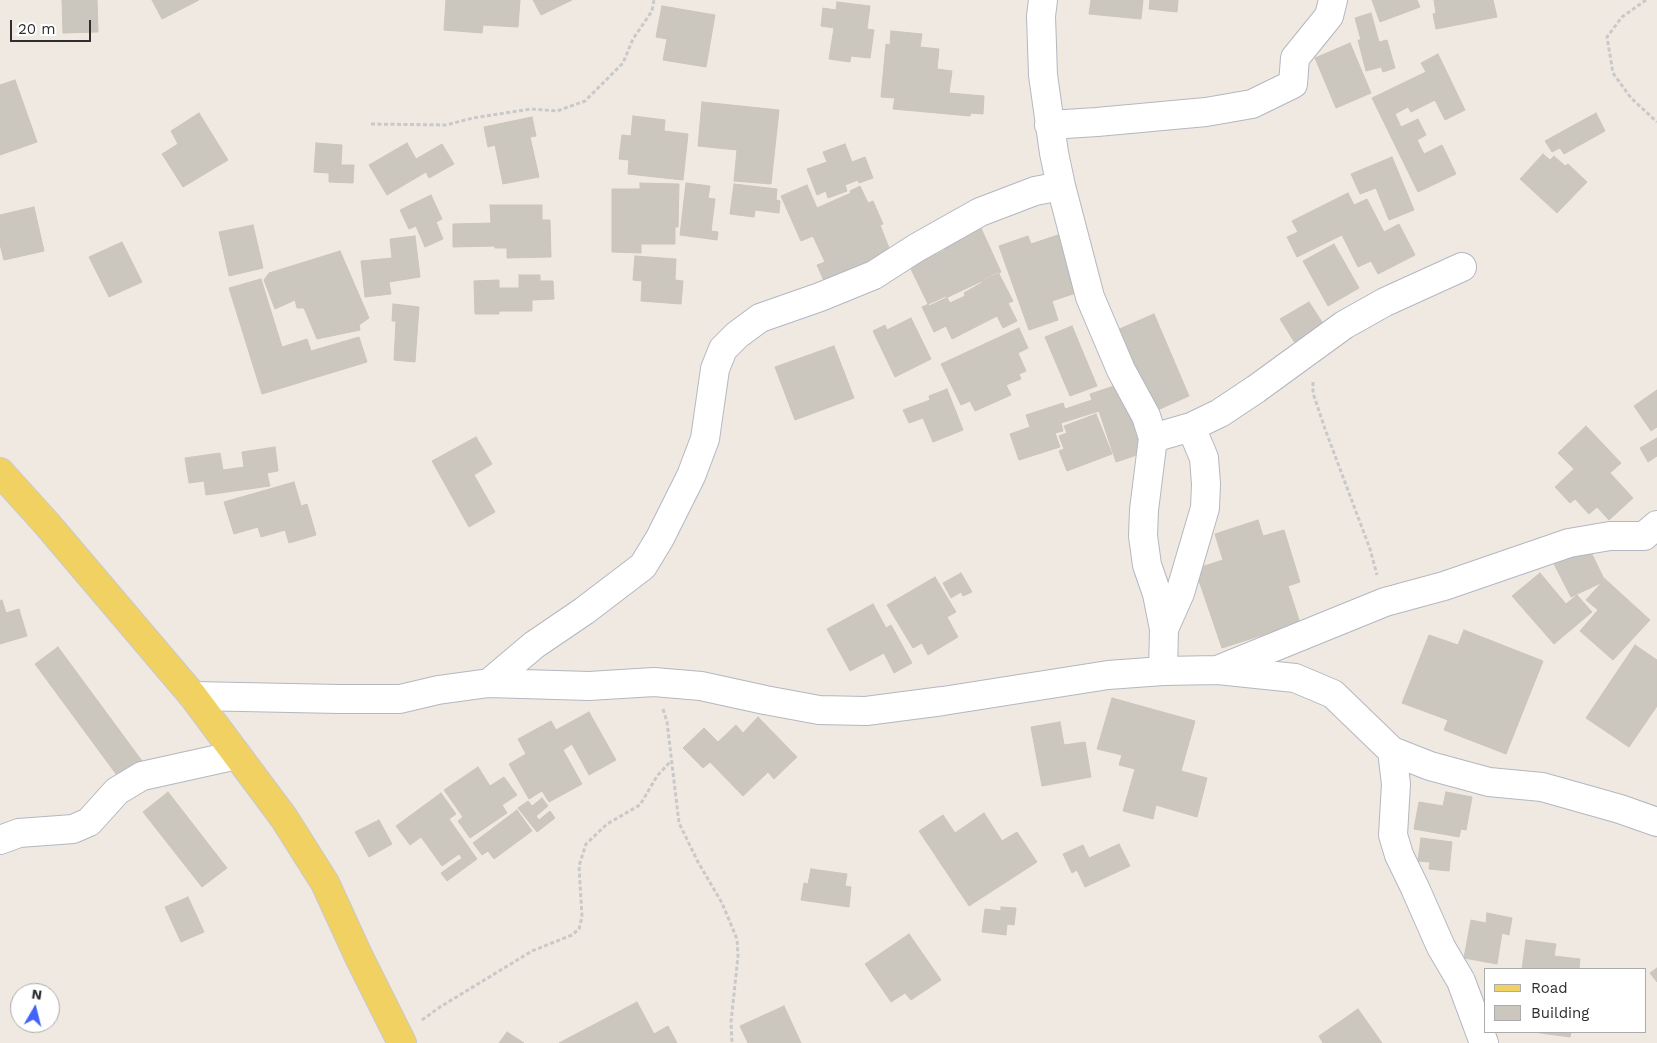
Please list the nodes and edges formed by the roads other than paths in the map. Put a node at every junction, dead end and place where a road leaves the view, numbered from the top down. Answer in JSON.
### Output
{"nodes":[{"id":1,"x":1043,"y":0,"type":"edge"},
{"id":2,"x":1333,"y":0,"type":"edge"},
{"id":3,"x":1049,"y":125,"type":"junction"},
{"id":4,"x":1061,"y":186,"type":"junction"},
{"id":5,"x":1462,"y":267,"type":"dead end"},
{"id":6,"x":1191,"y":427,"type":"junction"},
{"id":7,"x":1153,"y":438,"type":"junction"},
{"id":8,"x":0,"y":472,"type":"edge"},
{"id":9,"x":1657,"y":525,"type":"edge"},
{"id":10,"x":1164,"y":629,"type":"junction"},
{"id":11,"x":1218,"y":670,"type":"junction"},
{"id":12,"x":1162,"y":671,"type":"junction"},
{"id":13,"x":489,"y":683,"type":"junction"},
{"id":14,"x":193,"y":696,"type":"junction"},
{"id":15,"x":1392,"y":751,"type":"junction"},
{"id":16,"x":237,"y":755,"type":"junction"},
{"id":17,"x":1657,"y":822,"type":"edge"},
{"id":18,"x":0,"y":840,"type":"edge"},
{"id":19,"x":400,"y":1040,"type":"edge"},
{"id":20,"x":1484,"y":1043,"type":"edge"}],
"edges":[{"from":1,"to":3,"type":"street"},
{"from":2,"to":3,"type":"street"},
{"from":3,"to":4,"type":"street"},
{"from":4,"to":7,"type":"street"},
{"from":4,"to":13,"type":"street"},
{"from":5,"to":6,"type":"street"},
{"from":6,"to":7,"type":"street"},
{"from":6,"to":10,"type":"street"},
{"from":7,"to":10,"type":"street"},
{"from":8,"to":14,"type":"main road"},
{"from":9,"to":11,"type":"street"},
{"from":10,"to":12,"type":"street"},
{"from":11,"to":12,"type":"street"},
{"from":11,"to":15,"type":"street"},
{"from":12,"to":13,"type":"street"},
{"from":13,"to":14,"type":"street"},
{"from":14,"to":16,"type":"main road"},
{"from":15,"to":17,"type":"street"},
{"from":15,"to":20,"type":"street"},
{"from":16,"to":18,"type":"street"},
{"from":16,"to":19,"type":"main road"}]}
